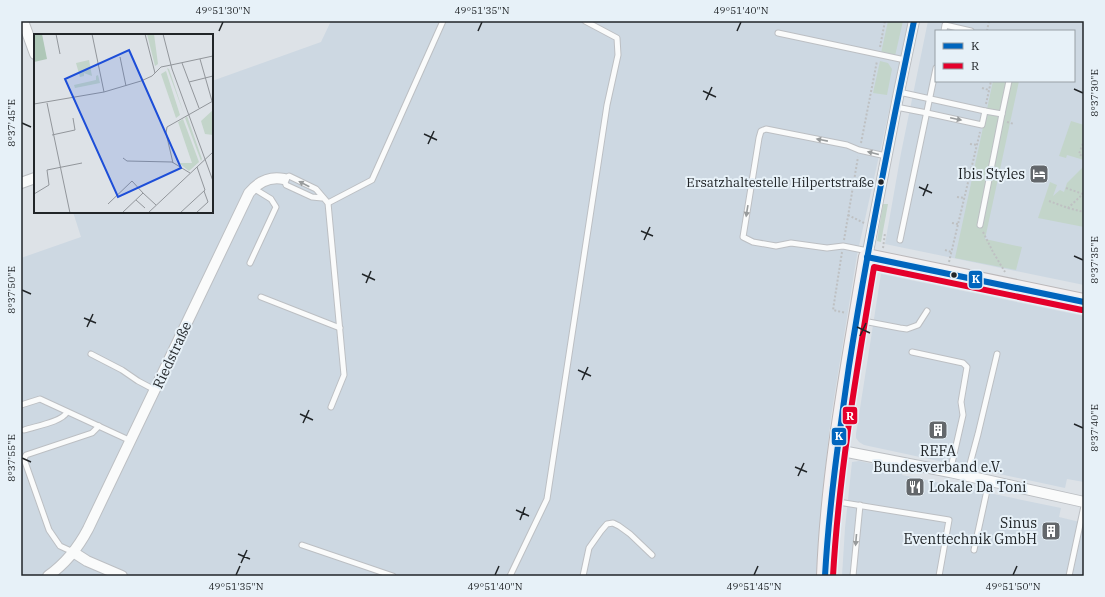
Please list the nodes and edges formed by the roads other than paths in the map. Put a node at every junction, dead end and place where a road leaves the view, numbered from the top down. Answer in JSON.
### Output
{"nodes":[{"id":1,"x":23,"y":21,"type":"edge"},
{"id":2,"x":443,"y":21,"type":"edge"},
{"id":3,"x":585,"y":21,"type":"edge"},
{"id":4,"x":914,"y":21,"type":"edge"},
{"id":5,"x":944,"y":30,"type":"edge"},
{"id":6,"x":967,"y":30,"type":"edge"},
{"id":7,"x":778,"y":33,"type":"dead end"},
{"id":8,"x":34,"y":51,"type":"edge"},
{"id":9,"x":905,"y":60,"type":"junction"},
{"id":10,"x":935,"y":73,"type":"edge"},
{"id":11,"x":1008,"y":82,"type":"edge"},
{"id":12,"x":899,"y":92,"type":"junction"},
{"id":13,"x":930,"y":99,"type":"junction"},
{"id":14,"x":896,"y":107,"type":"junction"},
{"id":15,"x":985,"y":111,"type":"junction"},
{"id":16,"x":927,"y":113,"type":"junction"},
{"id":17,"x":1002,"y":114,"type":"junction"},
{"id":18,"x":886,"y":156,"type":"junction"},
{"id":19,"x":34,"y":178,"type":"edge"},
{"id":20,"x":284,"y":179,"type":"junction"},
{"id":21,"x":21,"y":183,"type":"edge"},
{"id":22,"x":253,"y":188,"type":"junction"},
{"id":23,"x":322,"y":198,"type":"junction"},
{"id":24,"x":328,"y":203,"type":"junction"},
{"id":25,"x":980,"y":225,"type":"road end"},
{"id":26,"x":900,"y":240,"type":"dead end"},
{"id":27,"x":868,"y":254,"type":"junction"},
{"id":28,"x":250,"y":263,"type":"dead end"},
{"id":29,"x":261,"y":297,"type":"dead end"},
{"id":30,"x":1084,"y":302,"type":"edge"},
{"id":31,"x":927,"y":311,"type":"dead end"},
{"id":32,"x":852,"y":317,"type":"junction"},
{"id":33,"x":340,"y":328,"type":"junction"},
{"id":34,"x":912,"y":352,"type":"dead end"},
{"id":35,"x":91,"y":354,"type":"dead end"},
{"id":36,"x":997,"y":354,"type":"dead end"},
{"id":37,"x":156,"y":390,"type":"junction"},
{"id":38,"x":21,"y":405,"type":"edge"},
{"id":39,"x":331,"y":407,"type":"dead end"},
{"id":40,"x":68,"y":412,"type":"junction"},
{"id":41,"x":100,"y":426,"type":"junction"},
{"id":42,"x":24,"y":430,"type":"dead end"},
{"id":43,"x":131,"y":441,"type":"junction"},
{"id":44,"x":837,"y":450,"type":"junction"},
{"id":45,"x":950,"y":472,"type":"junction"},
{"id":46,"x":967,"y":475,"type":"junction"},
{"id":47,"x":989,"y":481,"type":"junction"},
{"id":48,"x":831,"y":501,"type":"junction"},
{"id":49,"x":1084,"y":502,"type":"edge"},
{"id":50,"x":860,"y":505,"type":"junction"},
{"id":51,"x":1084,"y":506,"type":"edge"},
{"id":52,"x":302,"y":545,"type":"dead end"},
{"id":53,"x":974,"y":550,"type":"dead end"},
{"id":54,"x":73,"y":552,"type":"junction"},
{"id":55,"x":652,"y":555,"type":"dead end"},
{"id":56,"x":52,"y":575,"type":"edge"},
{"id":57,"x":122,"y":576,"type":"edge"},
{"id":58,"x":393,"y":576,"type":"edge"},
{"id":59,"x":510,"y":576,"type":"edge"},
{"id":60,"x":583,"y":576,"type":"edge"},
{"id":61,"x":825,"y":576,"type":"edge"},
{"id":62,"x":853,"y":576,"type":"edge"},
{"id":63,"x":939,"y":576,"type":"edge"},
{"id":64,"x":1069,"y":576,"type":"edge"}],
"edges":[{"from":1,"to":8,"type":"street"},
{"from":2,"to":24,"type":"lane"},
{"from":3,"to":59,"type":"lane"},
{"from":4,"to":9,"type":"street"},
{"from":5,"to":6,"type":"lane"},
{"from":7,"to":9,"type":"lane"},
{"from":9,"to":12,"type":"street"},
{"from":10,"to":13,"type":"lane"},
{"from":11,"to":17,"type":"lane"},
{"from":12,"to":13,"type":"lane"},
{"from":12,"to":14,"type":"street"},
{"from":13,"to":15,"type":"lane"},
{"from":13,"to":16,"type":"lane"},
{"from":14,"to":16,"type":"lane"},
{"from":14,"to":18,"type":"street"},
{"from":16,"to":15,"type":"lane","one_way":true},
{"from":15,"to":17,"type":"lane"},
{"from":16,"to":26,"type":"lane"},
{"from":17,"to":25,"type":"lane"},
{"from":18,"to":27,"type":"street"},
{"from":18,"to":27,"type":"lane","one_way":true},
{"from":19,"to":21,"type":"street"},
{"from":20,"to":22,"type":"street"},
{"from":20,"to":23,"type":"lane"},
{"from":23,"to":20,"type":"lane","one_way":true},
{"from":22,"to":28,"type":"lane"},
{"from":22,"to":37,"type":"street","name":"Riedstraße"},
{"from":23,"to":24,"type":"lane"},
{"from":24,"to":33,"type":"lane"},
{"from":27,"to":30,"type":"main road"},
{"from":27,"to":32,"type":"main road"},
{"from":29,"to":33,"type":"lane"},
{"from":31,"to":32,"type":"lane"},
{"from":32,"to":44,"type":"main road"},
{"from":33,"to":39,"type":"lane"},
{"from":34,"to":45,"type":"lane"},
{"from":35,"to":37,"type":"lane"},
{"from":36,"to":46,"type":"lane"},
{"from":37,"to":43,"type":"street","name":"Riedstraße"},
{"from":38,"to":40,"type":"lane"},
{"from":40,"to":41,"type":"lane"},
{"from":40,"to":42,"type":"lane"},
{"from":41,"to":43,"type":"lane"},
{"from":41,"to":54,"type":"lane"},
{"from":43,"to":54,"type":"street","name":"Riedstraße"},
{"from":44,"to":45,"type":"street"},
{"from":44,"to":48,"type":"main road"},
{"from":45,"to":46,"type":"street"},
{"from":46,"to":47,"type":"street"},
{"from":47,"to":49,"type":"street"},
{"from":47,"to":53,"type":"lane"},
{"from":48,"to":50,"type":"lane"},
{"from":48,"to":61,"type":"main road"},
{"from":50,"to":62,"type":"lane","one_way":true},
{"from":50,"to":63,"type":"lane"},
{"from":51,"to":64,"type":"lane"},
{"from":52,"to":58,"type":"lane"},
{"from":54,"to":56,"type":"street","name":"Riedstraße"},
{"from":54,"to":57,"type":"street"},
{"from":55,"to":60,"type":"lane"}]}
